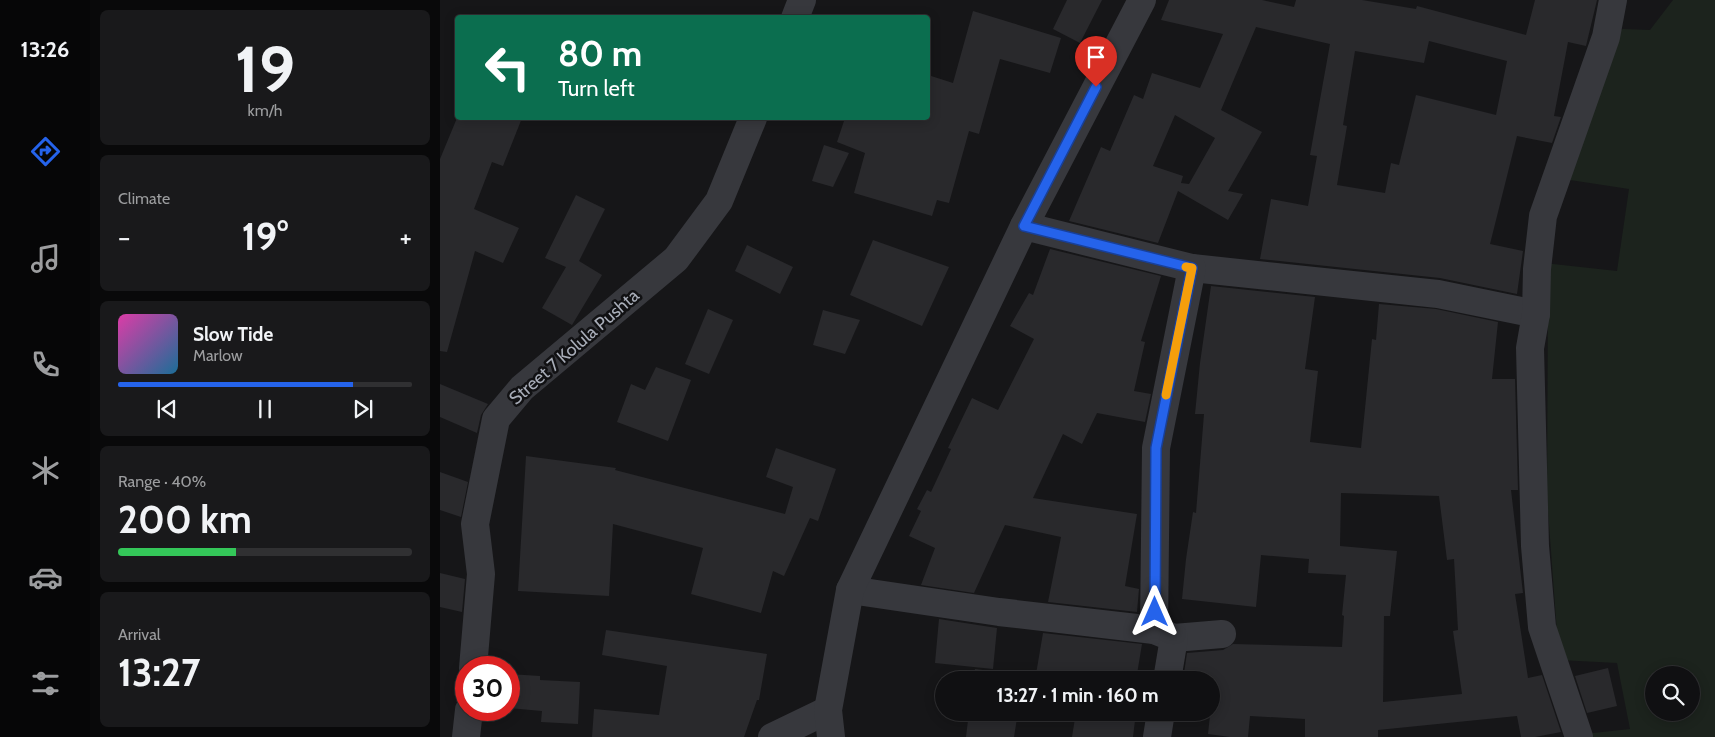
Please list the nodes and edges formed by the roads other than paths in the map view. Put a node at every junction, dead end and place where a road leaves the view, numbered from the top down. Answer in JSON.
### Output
{"nodes":[{"id":1,"x":802,"y":0,"type":"edge"},
{"id":2,"x":1142,"y":0,"type":"edge"},
{"id":3,"x":1613,"y":0,"type":"edge"},
{"id":4,"x":796,"y":15,"type":"edge"},
{"id":5,"x":753,"y":120,"type":"edge"},
{"id":6,"x":1024,"y":226,"type":"junction"},
{"id":7,"x":1192,"y":268,"type":"junction"},
{"id":8,"x":1536,"y":314,"type":"junction"},
{"id":9,"x":850,"y":590,"type":"junction"},
{"id":10,"x":1164,"y":634,"type":"junction"},
{"id":11,"x":1222,"y":634,"type":"dead end"},
{"id":12,"x":474,"y":656,"type":"edge"},
{"id":13,"x":1166,"y":671,"type":"edge"},
{"id":14,"x":828,"y":710,"type":"junction"},
{"id":15,"x":468,"y":721,"type":"edge"},
{"id":16,"x":1160,"y":721,"type":"edge"},
{"id":17,"x":466,"y":737,"type":"edge"},
{"id":18,"x":772,"y":737,"type":"edge"},
{"id":19,"x":831,"y":737,"type":"edge"},
{"id":20,"x":1157,"y":737,"type":"edge"},
{"id":21,"x":1579,"y":737,"type":"edge"}],
"edges":[{"from":1,"to":4,"type":"street"},
{"from":2,"to":6,"type":"street"},
{"from":3,"to":8,"type":"street"},
{"from":5,"to":12,"type":"street","name":"Street 7 Kolula Pushta"},
{"from":6,"to":7,"type":"street"},
{"from":6,"to":9,"type":"street"},
{"from":7,"to":8,"type":"street"},
{"from":7,"to":10,"type":"street"},
{"from":8,"to":21,"type":"street"},
{"from":9,"to":10,"type":"street"},
{"from":9,"to":14,"type":"street"},
{"from":10,"to":11,"type":"street"},
{"from":10,"to":13,"type":"street"},
{"from":14,"to":18,"type":"street"},
{"from":14,"to":19,"type":"street"},
{"from":15,"to":17,"type":"street"},
{"from":16,"to":20,"type":"street"}]}
